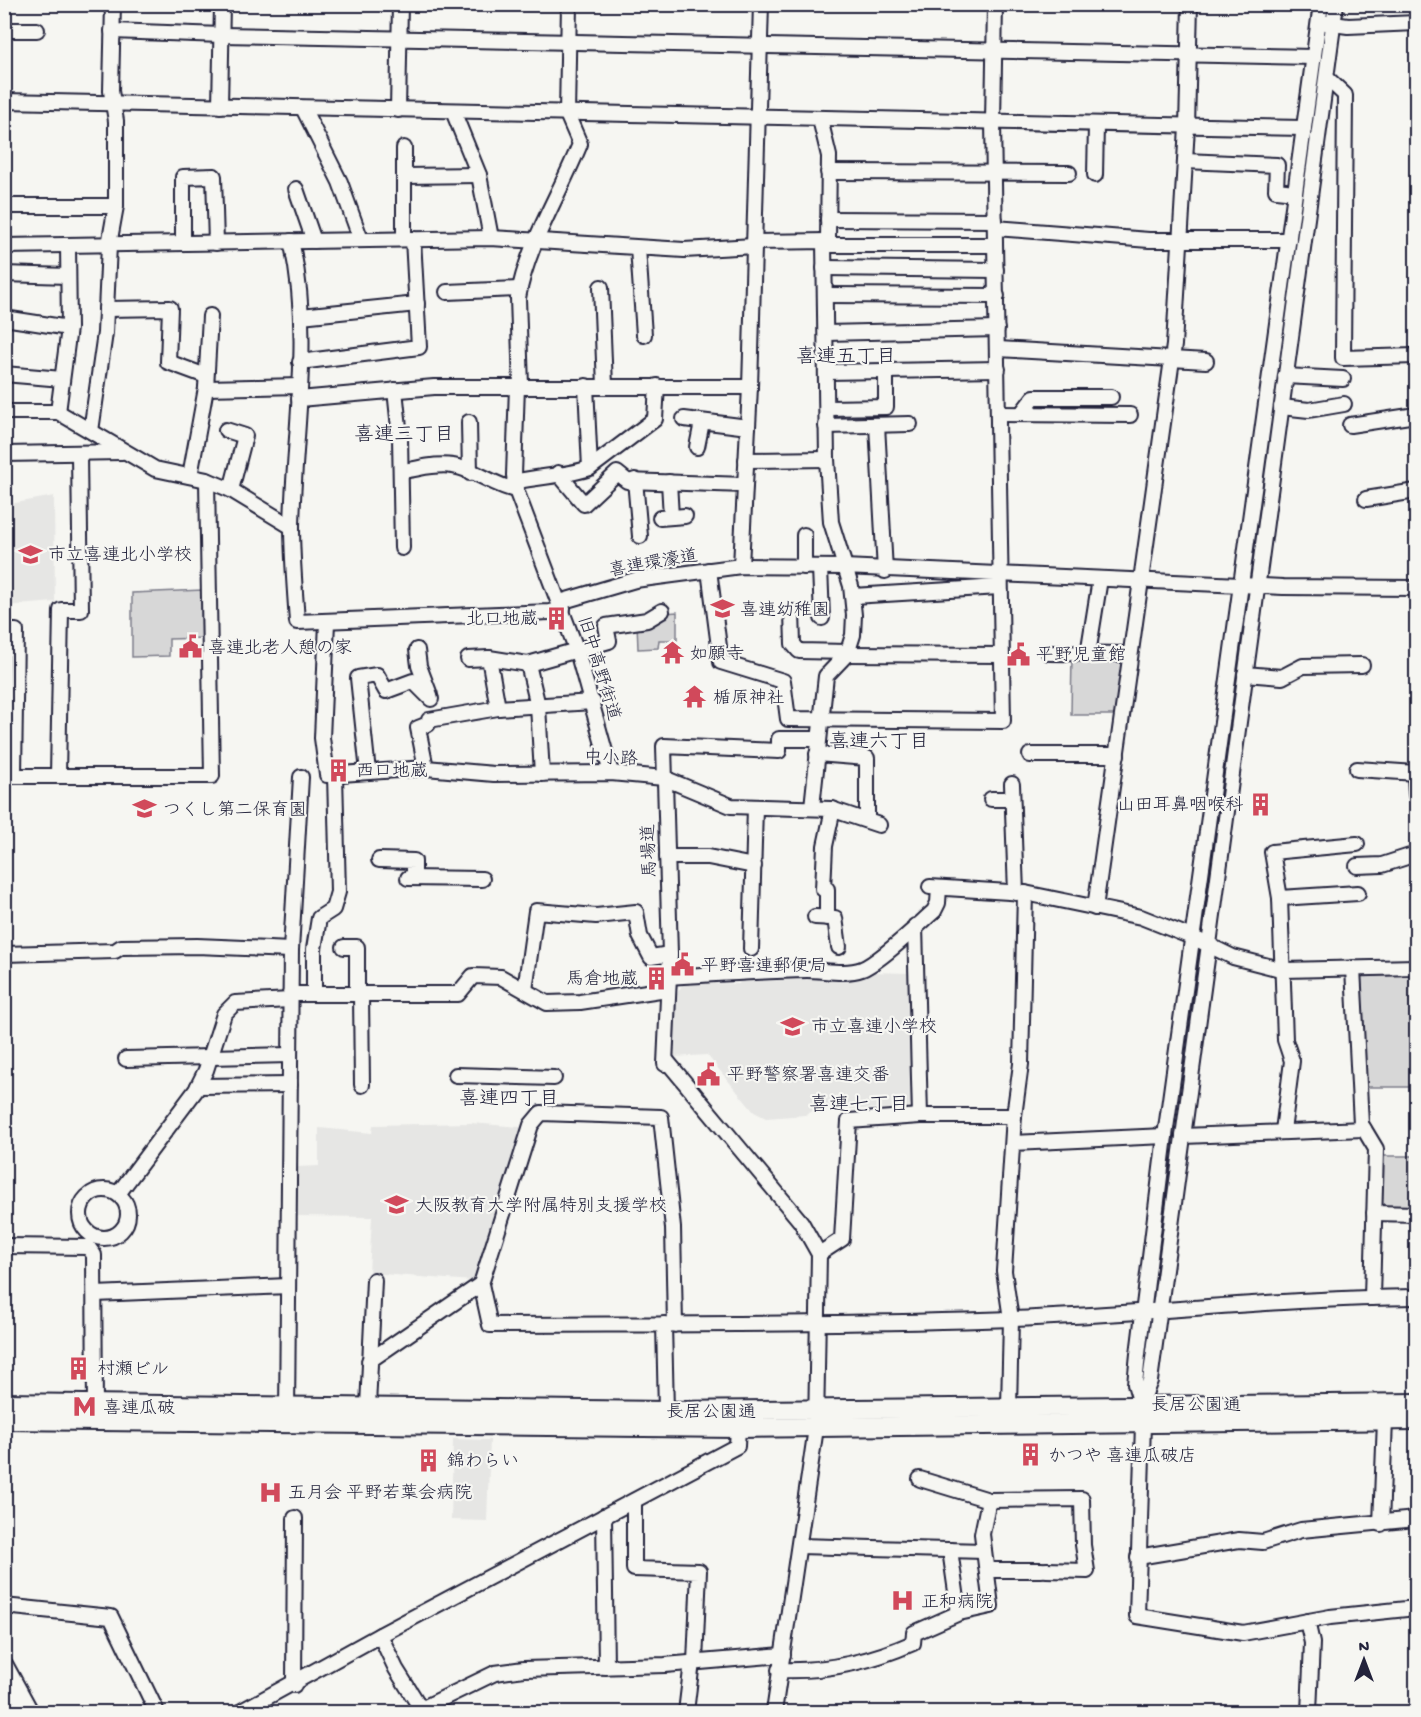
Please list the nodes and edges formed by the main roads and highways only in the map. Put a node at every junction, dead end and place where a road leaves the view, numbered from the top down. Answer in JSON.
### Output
{"nodes":[{"id":1,"x":4,"y":1403,"type":"edge"},
{"id":2,"x":1416,"y":1403,"type":"edge"},
{"id":3,"x":95,"y":1412,"type":"junction"},
{"id":4,"x":287,"y":1413,"type":"junction"},
{"id":5,"x":817,"y":1419,"type":"junction"},
{"id":6,"x":4,"y":1420,"type":"edge"},
{"id":7,"x":1416,"y":1420,"type":"edge"},
{"id":8,"x":4,"y":1666,"type":"edge"},
{"id":9,"x":29,"y":1713,"type":"edge"}],
"edges":[{"from":1,"to":3,"type":"main road","name":"長居公園通"},
{"from":2,"to":5,"type":"main road","name":"長居公園通"},
{"from":3,"to":4,"type":"main road","name":"長居公園通"},
{"from":3,"to":6,"type":"main road","name":"長居公園通"},
{"from":4,"to":5,"type":"main road","name":"長居公園通"},
{"from":4,"to":5,"type":"main road","name":"長居公園通"},
{"from":5,"to":7,"type":"main road","name":"長居公園通"},
{"from":8,"to":9,"type":"main road"}]}
